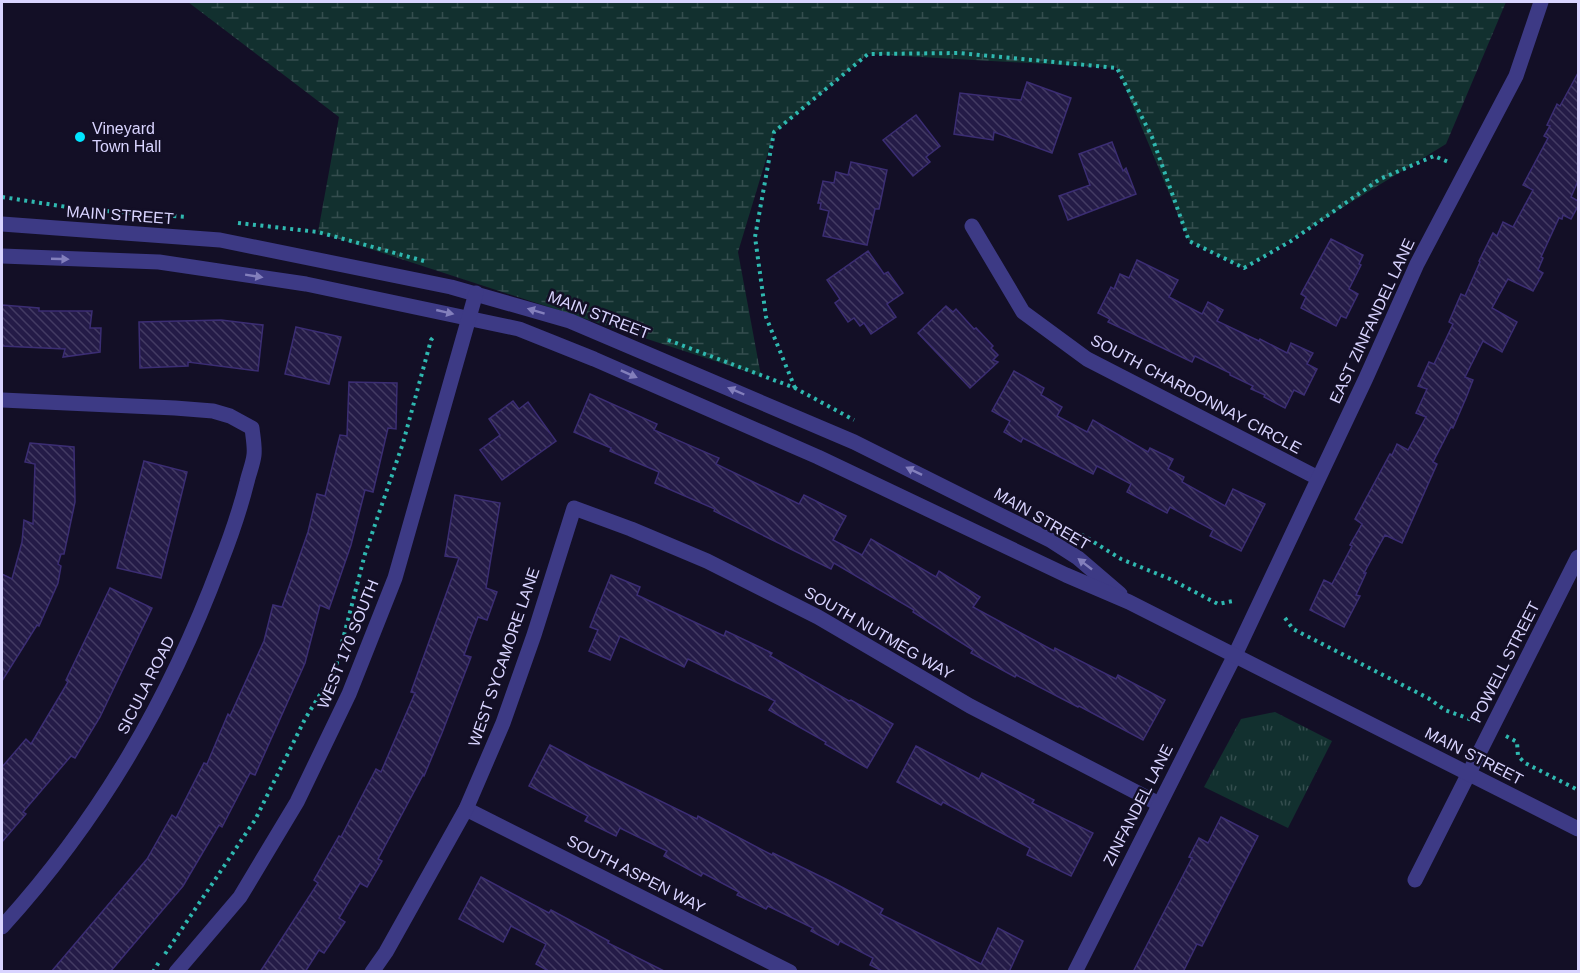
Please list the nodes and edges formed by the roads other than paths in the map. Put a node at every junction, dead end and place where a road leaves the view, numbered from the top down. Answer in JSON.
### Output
{"nodes":[{"id":1,"x":1540,"y":2,"type":"edge"},
{"id":2,"x":2,"y":224,"type":"edge"},
{"id":3,"x":972,"y":226,"type":"dead end"},
{"id":4,"x":2,"y":256,"type":"edge"},
{"id":5,"x":476,"y":293,"type":"junction"},
{"id":6,"x":468,"y":318,"type":"junction"},
{"id":7,"x":2,"y":400,"type":"edge"},
{"id":8,"x":1318,"y":478,"type":"junction"},
{"id":9,"x":574,"y":508,"type":"joint"},
{"id":10,"x":1578,"y":557,"type":"edge"},
{"id":11,"x":1129,"y":602,"type":"junction"},
{"id":12,"x":1235,"y":655,"type":"junction"},
{"id":13,"x":1469,"y":773,"type":"junction"},
{"id":14,"x":1159,"y":804,"type":"junction"},
{"id":15,"x":466,"y":808,"type":"junction"},
{"id":16,"x":1578,"y":829,"type":"edge"},
{"id":17,"x":1415,"y":880,"type":"dead end"},
{"id":18,"x":2,"y":927,"type":"edge"},
{"id":19,"x":176,"y":972,"type":"edge"},
{"id":20,"x":372,"y":972,"type":"edge"},
{"id":21,"x":790,"y":972,"type":"edge"},
{"id":22,"x":1075,"y":972,"type":"edge"}],
"edges":[{"from":1,"to":8,"type":"street","name":"EAST ZINFANDEL LANE"},
{"from":2,"to":5,"type":"street","name":"MAIN STREET"},
{"from":3,"to":8,"type":"street","name":"SOUTH CHARDONNAY CIRCLE"},
{"from":4,"to":6,"type":"street","name":"MAIN STREET","one_way":true},
{"from":5,"to":6,"type":"street","name":"WEST 170 SOUTH"},
{"from":11,"to":5,"type":"street","name":"MAIN STREET","one_way":true},
{"from":6,"to":11,"type":"street","name":"MAIN STREET","one_way":true},
{"from":6,"to":19,"type":"street","name":"WEST 170 SOUTH"},
{"from":7,"to":18,"type":"street","name":"SICULA ROAD"},
{"from":8,"to":12,"type":"street","name":"EAST ZINFANDEL LANE"},
{"from":9,"to":14,"type":"street","name":"SOUTH NUTMEG WAY"},
{"from":9,"to":15,"type":"street","name":"WEST SYCAMORE LANE"},
{"from":10,"to":13,"type":"street","name":"POWELL STREET"},
{"from":11,"to":12,"type":"street","name":"MAIN STREET"},
{"from":12,"to":13,"type":"street","name":"MAIN STREET"},
{"from":12,"to":14,"type":"street","name":"ZINFANDEL LANE"},
{"from":13,"to":16,"type":"street","name":"MAIN STREET"},
{"from":13,"to":17,"type":"street","name":"POWELL STREET"},
{"from":14,"to":22,"type":"street","name":"ZINFANDEL LANE"},
{"from":15,"to":20,"type":"street","name":"WEST SYCAMORE LANE"},
{"from":15,"to":21,"type":"street","name":"SOUTH ASPEN WAY"}]}
